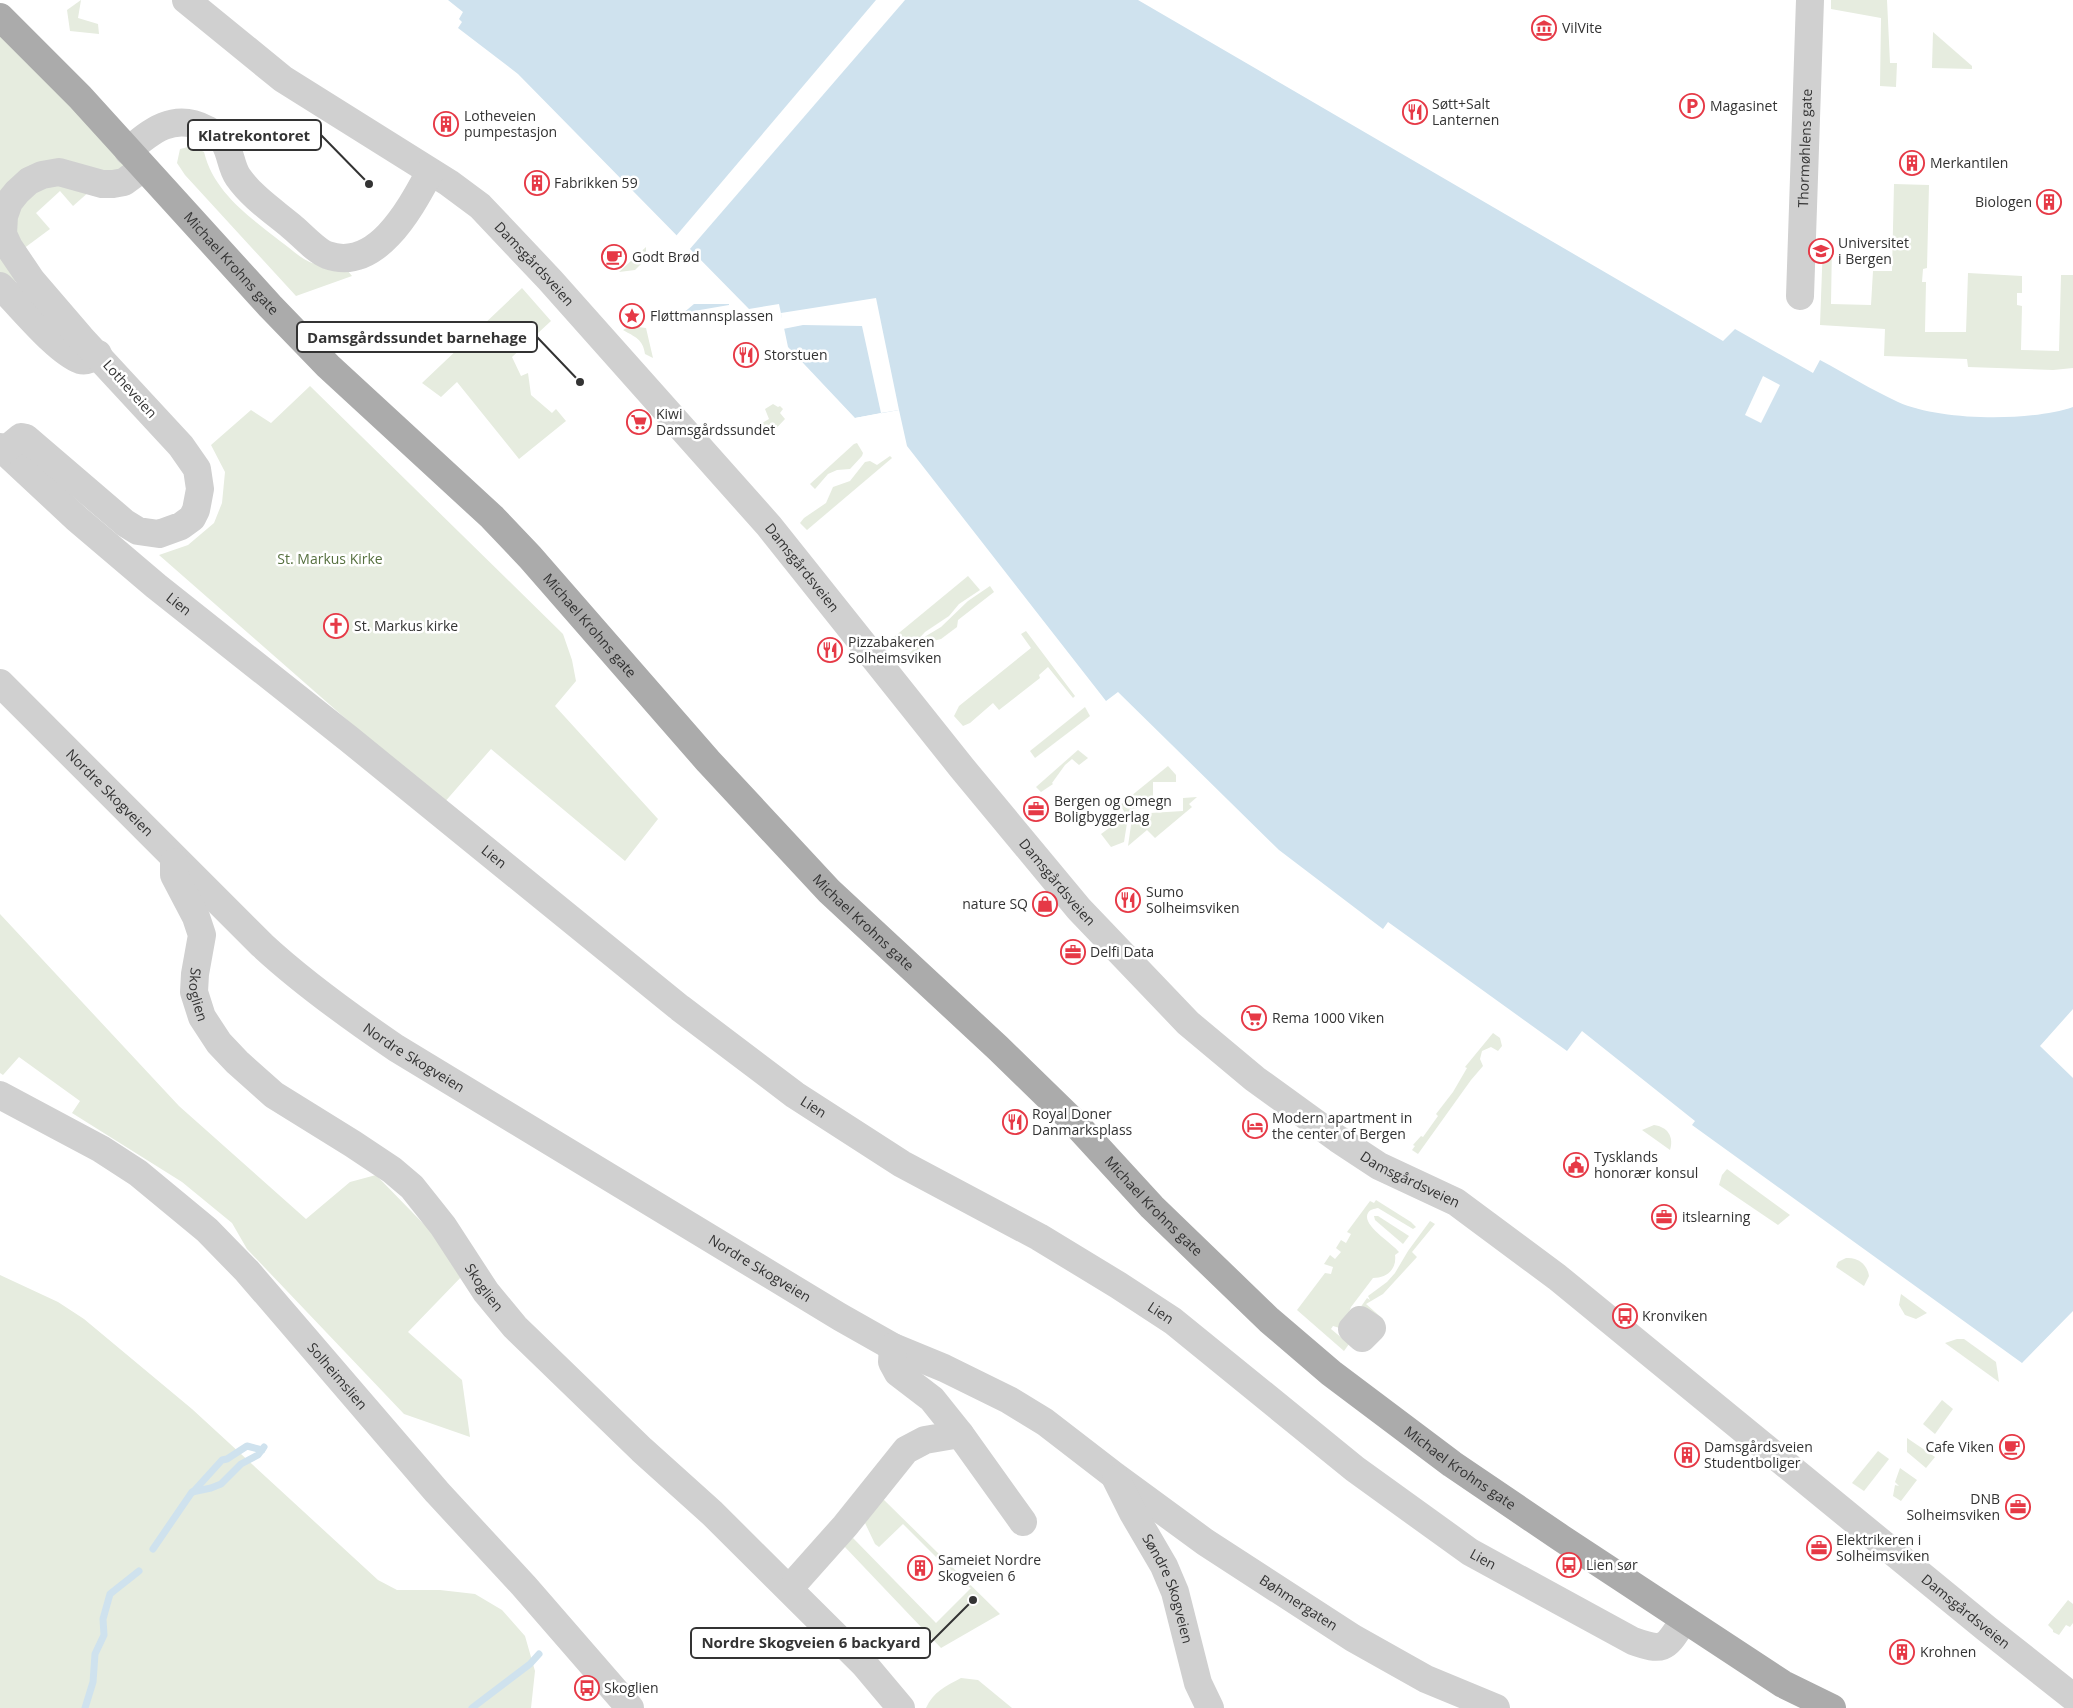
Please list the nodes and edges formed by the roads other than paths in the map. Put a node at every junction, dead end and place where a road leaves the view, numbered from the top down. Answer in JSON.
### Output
{"nodes":[{"id":1,"x":186,"y":0,"type":"edge"},
{"id":2,"x":1810,"y":0,"type":"edge"},
{"id":3,"x":0,"y":17,"type":"edge"},
{"id":4,"x":136,"y":159,"type":"junction"},
{"id":5,"x":430,"y":172,"type":"junction"},
{"id":6,"x":0,"y":286,"type":"edge"},
{"id":7,"x":1800,"y":296,"type":"dead end"},
{"id":8,"x":98,"y":354,"type":"junction"},
{"id":9,"x":2,"y":449,"type":"edge"},
{"id":10,"x":0,"y":683,"type":"edge"},
{"id":11,"x":175,"y":858,"type":"junction"},
{"id":12,"x":0,"y":1095,"type":"edge"},
{"id":13,"x":893,"y":1347,"type":"junction"},
{"id":14,"x":960,"y":1434,"type":"junction"},
{"id":15,"x":1115,"y":1476,"type":"junction"},
{"id":16,"x":1022,"y":1522,"type":"dead end"},
{"id":17,"x":796,"y":1581,"type":"dead end"},
{"id":18,"x":1684,"y":1620,"type":"junction"},
{"id":19,"x":2073,"y":1697,"type":"edge"},
{"id":20,"x":630,"y":1708,"type":"edge"},
{"id":21,"x":901,"y":1708,"type":"edge"},
{"id":22,"x":1210,"y":1708,"type":"edge"},
{"id":23,"x":1496,"y":1708,"type":"edge"},
{"id":24,"x":1832,"y":1708,"type":"edge"}],
"edges":[{"from":1,"to":5,"type":"street","name":"Damsgårdsveien"},
{"from":2,"to":7,"type":"street","name":"Thormøhlens gate"},
{"from":3,"to":4,"type":"main road","name":"Michael Krohns gate"},
{"from":4,"to":5,"type":"street","name":"Lotheveien"},
{"from":4,"to":8,"type":"street","name":"Lotheveien"},
{"from":4,"to":18,"type":"main road","name":"Michael Krohns gate"},
{"from":5,"to":19,"type":"street","name":"Damsgårdsveien"},
{"from":6,"to":8,"type":"street"},
{"from":8,"to":9,"type":"street","name":"Lotheveien"},
{"from":9,"to":18,"type":"street","name":"Lien"},
{"from":10,"to":11,"type":"street","name":"Nordre Skogveien"},
{"from":11,"to":13,"type":"street","name":"Nordre Skogveien"},
{"from":11,"to":21,"type":"street","name":"Skoglien"},
{"from":12,"to":20,"type":"street","name":"Solheimslien"},
{"from":13,"to":14,"type":"street"},
{"from":13,"to":15,"type":"street","name":"Nordre Skogveien"},
{"from":14,"to":16,"type":"street"},
{"from":14,"to":17,"type":"street"},
{"from":15,"to":22,"type":"street","name":"Søndre Skogveien"},
{"from":15,"to":23,"type":"street","name":"Bøhmergaten"},
{"from":18,"to":24,"type":"main road","name":"Michael Krohns gate"}]}
